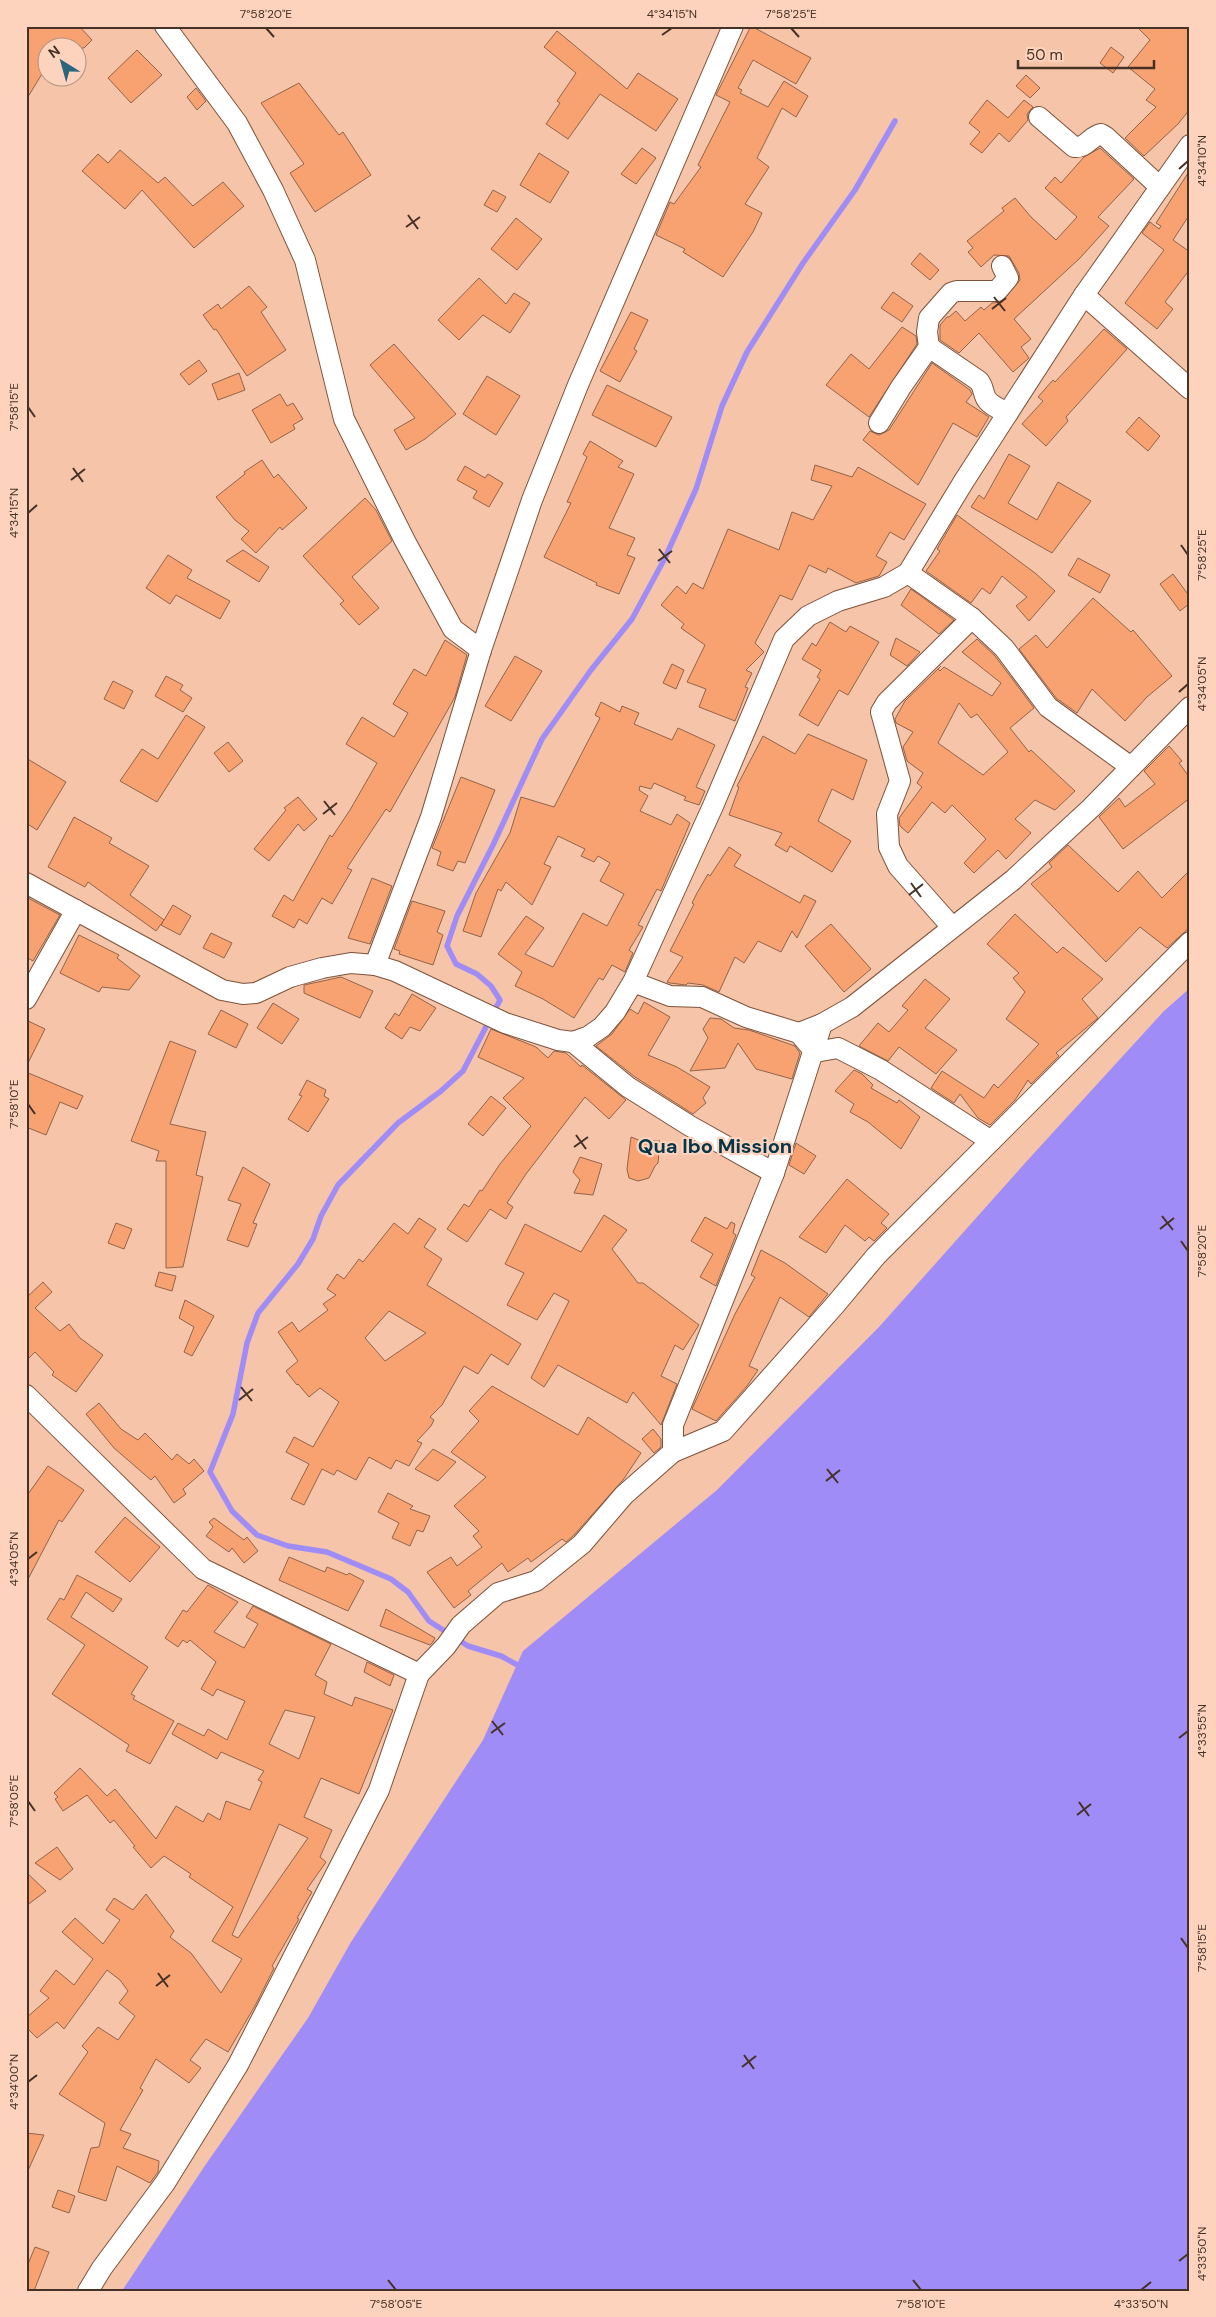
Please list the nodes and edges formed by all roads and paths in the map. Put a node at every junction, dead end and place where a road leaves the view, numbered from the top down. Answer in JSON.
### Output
{"nodes":[{"id":1,"x":165,"y":26,"type":"edge"},
{"id":2,"x":733,"y":26,"type":"edge"},
{"id":3,"x":1038,"y":117,"type":"dead end"},
{"id":4,"x":1190,"y":145,"type":"edge"},
{"id":5,"x":1160,"y":187,"type":"junction"},
{"id":6,"x":1002,"y":266,"type":"dead end"},
{"id":7,"x":1084,"y":295,"type":"junction"},
{"id":8,"x":929,"y":347,"type":"junction"},
{"id":9,"x":1190,"y":388,"type":"edge"},
{"id":10,"x":1008,"y":413,"type":"junction"},
{"id":11,"x":879,"y":423,"type":"dead end"},
{"id":12,"x":908,"y":573,"type":"junction"},
{"id":13,"x":972,"y":618,"type":"junction"},
{"id":14,"x":481,"y":650,"type":"junction"},
{"id":15,"x":1190,"y":707,"type":"edge"},
{"id":16,"x":1131,"y":767,"type":"junction"},
{"id":17,"x":26,"y":883,"type":"edge"},
{"id":18,"x":76,"y":910,"type":"junction"},
{"id":19,"x":952,"y":927,"type":"junction"},
{"id":20,"x":1190,"y":942,"type":"edge"},
{"id":21,"x":375,"y":966,"type":"junction"},
{"id":22,"x":633,"y":982,"type":"junction"},
{"id":23,"x":26,"y":1000,"type":"edge"},
{"id":24,"x":822,"y":1024,"type":"junction"},
{"id":25,"x":799,"y":1033,"type":"junction"},
{"id":26,"x":573,"y":1042,"type":"junction"},
{"id":27,"x":815,"y":1052,"type":"junction"},
{"id":28,"x":991,"y":1141,"type":"junction"},
{"id":29,"x":774,"y":1173,"type":"junction"},
{"id":30,"x":26,"y":1395,"type":"edge"},
{"id":31,"x":673,"y":1452,"type":"junction"},
{"id":32,"x":419,"y":1674,"type":"junction"},
{"id":33,"x":88,"y":2291,"type":"edge"}],
"edges":[{"from":1,"to":14,"type":"street"},
{"from":2,"to":14,"type":"street"},
{"from":3,"to":5,"type":"street"},
{"from":4,"to":5,"type":"street"},
{"from":5,"to":7,"type":"street"},
{"from":6,"to":8,"type":"street"},
{"from":7,"to":9,"type":"street"},
{"from":7,"to":10,"type":"street"},
{"from":8,"to":10,"type":"street"},
{"from":8,"to":11,"type":"street"},
{"from":10,"to":12,"type":"street"},
{"from":12,"to":13,"type":"street"},
{"from":12,"to":22,"type":"street"},
{"from":13,"to":16,"type":"street"},
{"from":13,"to":19,"type":"street"},
{"from":14,"to":21,"type":"street"},
{"from":15,"to":16,"type":"street"},
{"from":16,"to":19,"type":"street"},
{"from":17,"to":18,"type":"street"},
{"from":18,"to":21,"type":"street"},
{"from":18,"to":23,"type":"street"},
{"from":19,"to":24,"type":"street"},
{"from":20,"to":28,"type":"street"},
{"from":21,"to":26,"type":"street"},
{"from":22,"to":25,"type":"street"},
{"from":22,"to":26,"type":"street"},
{"from":24,"to":25,"type":"street"},
{"from":24,"to":27,"type":"street"},
{"from":25,"to":27,"type":"street"},
{"from":26,"to":29,"type":"street"},
{"from":27,"to":28,"type":"street"},
{"from":27,"to":29,"type":"street"},
{"from":28,"to":31,"type":"street"},
{"from":29,"to":31,"type":"street"},
{"from":30,"to":32,"type":"street"},
{"from":31,"to":32,"type":"street"},
{"from":32,"to":33,"type":"street"}]}
